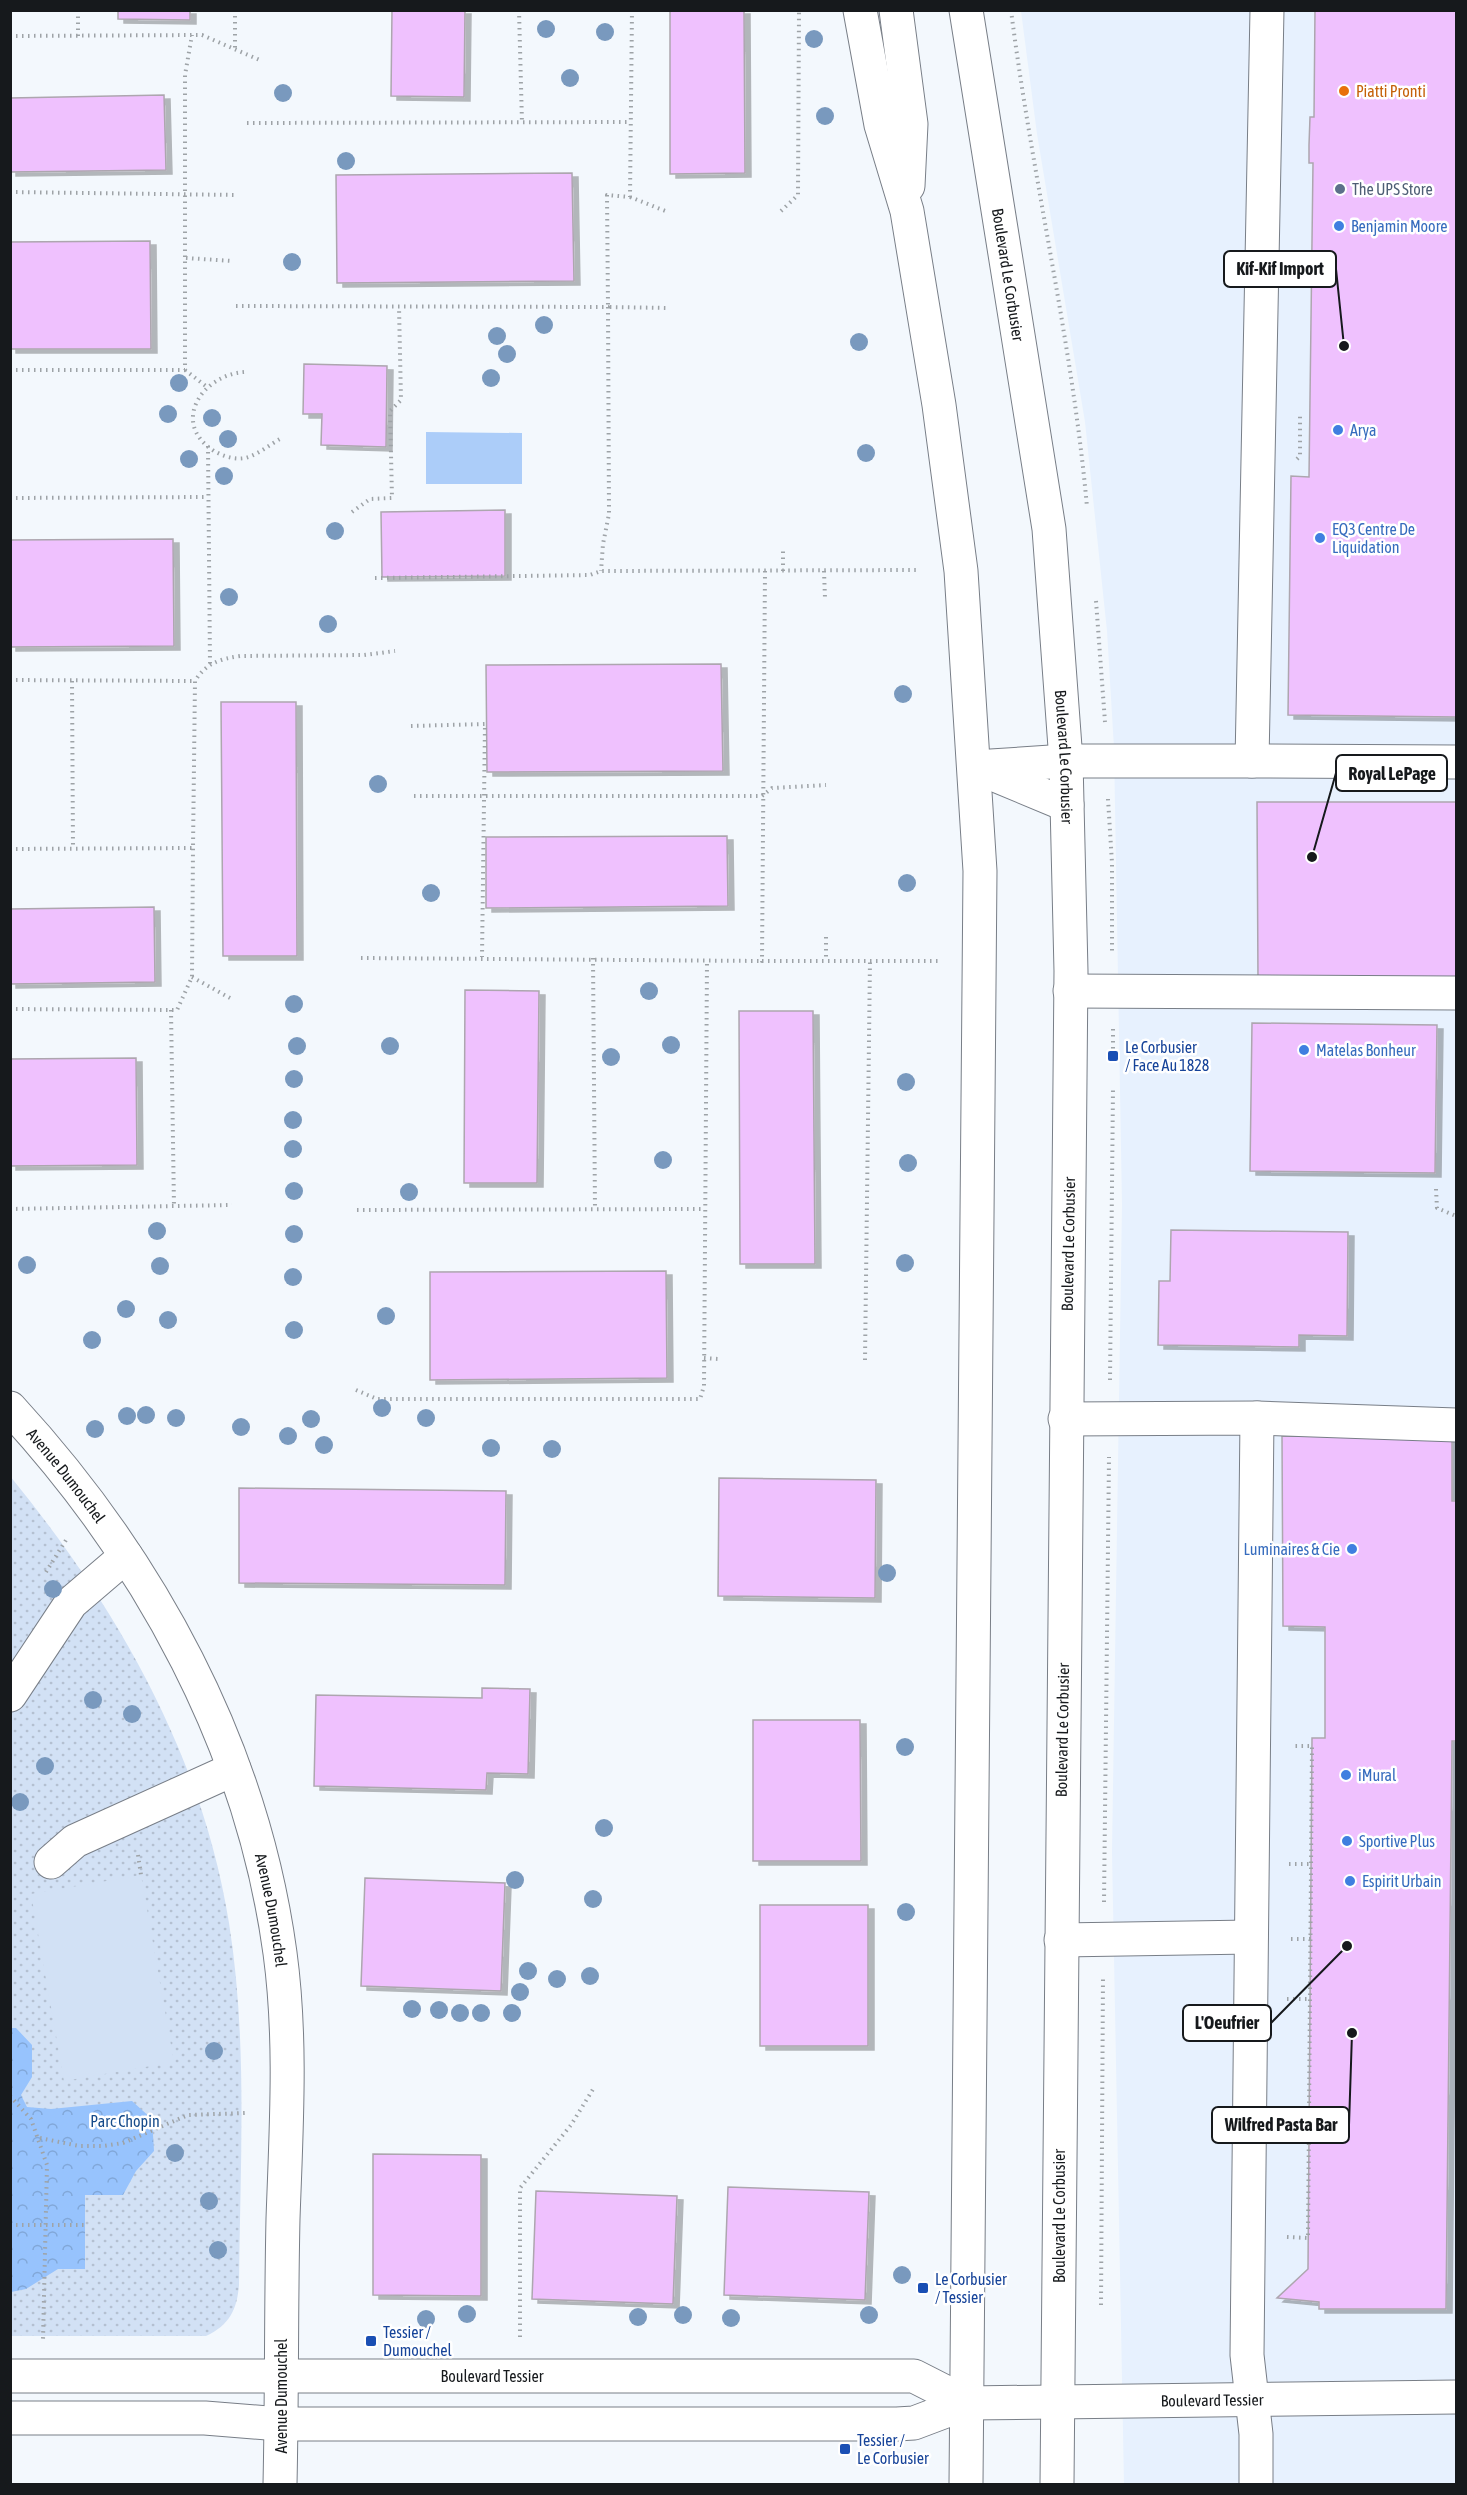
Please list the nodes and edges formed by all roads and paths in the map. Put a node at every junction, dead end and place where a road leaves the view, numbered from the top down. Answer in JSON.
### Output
{"nodes":[{"id":1,"x":78,"y":10,"type":"edge"},
{"id":2,"x":235,"y":10,"type":"edge"},
{"id":3,"x":519,"y":10,"type":"edge"},
{"id":4,"x":632,"y":10,"type":"edge"},
{"id":5,"x":798,"y":10,"type":"edge"},
{"id":6,"x":860,"y":10,"type":"edge"},
{"id":7,"x":896,"y":10,"type":"edge"},
{"id":8,"x":966,"y":10,"type":"edge"},
{"id":9,"x":1267,"y":10,"type":"edge"},
{"id":10,"x":192,"y":35,"type":"junction"},
{"id":11,"x":10,"y":36,"type":"edge"},
{"id":12,"x":78,"y":36,"type":"junction"},
{"id":13,"x":235,"y":49,"type":"junction"},
{"id":14,"x":262,"y":61,"type":"dead end"},
{"id":15,"x":631,"y":122,"type":"junction"},
{"id":16,"x":247,"y":123,"type":"dead end"},
{"id":17,"x":522,"y":123,"type":"junction"},
{"id":18,"x":10,"y":192,"type":"edge"},
{"id":19,"x":185,"y":194,"type":"junction"},
{"id":20,"x":237,"y":195,"type":"dead end"},
{"id":21,"x":630,"y":196,"type":"junction"},
{"id":22,"x":781,"y":211,"type":"dead end"},
{"id":23,"x":668,"y":212,"type":"dead end"},
{"id":24,"x":907,"y":212,"type":"junction"},
{"id":25,"x":186,"y":258,"type":"junction"},
{"id":26,"x":233,"y":261,"type":"dead end"},
{"id":27,"x":236,"y":306,"type":"dead end"},
{"id":28,"x":399,"y":307,"type":"junction"},
{"id":29,"x":608,"y":308,"type":"junction"},
{"id":30,"x":669,"y":308,"type":"dead end"},
{"id":31,"x":10,"y":370,"type":"edge"},
{"id":32,"x":185,"y":370,"type":"junction"},
{"id":33,"x":244,"y":372,"type":"dead end"},
{"id":34,"x":207,"y":387,"type":"junction"},
{"id":35,"x":282,"y":438,"type":"dead end"},
{"id":36,"x":208,"y":446,"type":"junction"},
{"id":37,"x":208,"y":497,"type":"junction"},
{"id":38,"x":10,"y":498,"type":"edge"},
{"id":39,"x":352,"y":512,"type":"dead end"},
{"id":40,"x":783,"y":548,"type":"dead end"},
{"id":41,"x":919,"y":570,"type":"dead end"},
{"id":42,"x":601,"y":571,"type":"junction"},
{"id":43,"x":765,"y":571,"type":"junction"},
{"id":44,"x":783,"y":571,"type":"junction"},
{"id":45,"x":824,"y":571,"type":"junction"},
{"id":46,"x":375,"y":578,"type":"dead end"},
{"id":47,"x":825,"y":598,"type":"dead end"},
{"id":48,"x":395,"y":651,"type":"dead end"},
{"id":49,"x":210,"y":664,"type":"junction"},
{"id":50,"x":10,"y":680,"type":"edge"},
{"id":51,"x":72,"y":681,"type":"junction"},
{"id":52,"x":195,"y":681,"type":"junction"},
{"id":53,"x":411,"y":726,"type":"dead end"},
{"id":54,"x":1066,"y":761,"type":"junction"},
{"id":55,"x":1252,"y":761,"type":"junction"},
{"id":56,"x":1456,"y":762,"type":"edge"},
{"id":57,"x":975,"y":767,"type":"junction"},
{"id":58,"x":826,"y":784,"type":"dead end"},
{"id":59,"x":482,"y":795,"type":"junction"},
{"id":60,"x":414,"y":796,"type":"dead end"},
{"id":61,"x":762,"y":796,"type":"junction"},
{"id":62,"x":1067,"y":805,"type":"junction"},
{"id":63,"x":73,"y":848,"type":"junction"},
{"id":64,"x":193,"y":848,"type":"junction"},
{"id":65,"x":10,"y":849,"type":"edge"},
{"id":66,"x":826,"y":937,"type":"dead end"},
{"id":67,"x":482,"y":957,"type":"junction"},
{"id":68,"x":361,"y":958,"type":"dead end"},
{"id":69,"x":593,"y":958,"type":"junction"},
{"id":70,"x":826,"y":960,"type":"junction"},
{"id":71,"x":870,"y":960,"type":"junction"},
{"id":72,"x":762,"y":961,"type":"junction"},
{"id":73,"x":938,"y":961,"type":"dead end"},
{"id":74,"x":707,"y":962,"type":"junction"},
{"id":75,"x":192,"y":976,"type":"junction"},
{"id":76,"x":1070,"y":991,"type":"junction"},
{"id":77,"x":1456,"y":993,"type":"edge"},
{"id":78,"x":230,"y":998,"type":"dead end"},
{"id":79,"x":10,"y":1009,"type":"edge"},
{"id":80,"x":171,"y":1010,"type":"junction"},
{"id":81,"x":1113,"y":1088,"type":"dead end"},
{"id":82,"x":1436,"y":1189,"type":"dead end"},
{"id":83,"x":232,"y":1205,"type":"dead end"},
{"id":84,"x":174,"y":1207,"type":"junction"},
{"id":85,"x":10,"y":1209,"type":"edge"},
{"id":86,"x":595,"y":1209,"type":"junction"},
{"id":87,"x":705,"y":1209,"type":"junction"},
{"id":88,"x":357,"y":1210,"type":"dead end"},
{"id":89,"x":1456,"y":1216,"type":"edge"},
{"id":90,"x":704,"y":1358,"type":"junction"},
{"id":91,"x":719,"y":1359,"type":"dead end"},
{"id":92,"x":864,"y":1360,"type":"dead end"},
{"id":93,"x":356,"y":1390,"type":"dead end"},
{"id":94,"x":10,"y":1408,"type":"edge"},
{"id":95,"x":1257,"y":1418,"type":"junction"},
{"id":96,"x":1065,"y":1419,"type":"junction"},
{"id":97,"x":1109,"y":1419,"type":"junction"},
{"id":98,"x":1456,"y":1425,"type":"edge"},
{"id":99,"x":126,"y":1556,"type":"junction"},
{"id":100,"x":10,"y":1695,"type":"edge"},
{"id":101,"x":1312,"y":1746,"type":"dead end"},
{"id":102,"x":234,"y":1769,"type":"junction"},
{"id":103,"x":51,"y":1862,"type":"dead end"},
{"id":104,"x":1251,"y":1937,"type":"junction"},
{"id":105,"x":1104,"y":1939,"type":"junction"},
{"id":106,"x":1061,"y":1940,"type":"junction"},
{"id":107,"x":595,"y":2086,"type":"dead end"},
{"id":108,"x":10,"y":2096,"type":"edge"},
{"id":109,"x":245,"y":2113,"type":"dead end"},
{"id":110,"x":39,"y":2138,"type":"junction"},
{"id":111,"x":10,"y":2225,"type":"edge"},
{"id":112,"x":84,"y":2225,"type":"dead end"},
{"id":113,"x":47,"y":2226,"type":"junction"},
{"id":114,"x":1308,"y":2238,"type":"dead end"},
{"id":115,"x":1101,"y":2305,"type":"dead end"},
{"id":116,"x":43,"y":2341,"type":"dead end"},
{"id":117,"x":520,"y":2341,"type":"dead end"},
{"id":118,"x":281,"y":2375,"type":"junction"},
{"id":119,"x":10,"y":2376,"type":"edge"},
{"id":120,"x":1456,"y":2397,"type":"edge"},
{"id":121,"x":1253,"y":2399,"type":"junction"},
{"id":122,"x":967,"y":2403,"type":"junction"},
{"id":123,"x":1059,"y":2403,"type":"junction"},
{"id":124,"x":10,"y":2418,"type":"edge"},
{"id":125,"x":280,"y":2424,"type":"junction"},
{"id":126,"x":280,"y":2484,"type":"edge"},
{"id":127,"x":966,"y":2484,"type":"edge"},
{"id":128,"x":1057,"y":2484,"type":"edge"},
{"id":129,"x":1256,"y":2484,"type":"edge"}],
"edges":[{"from":1,"to":12,"type":"path"},
{"from":2,"to":13,"type":"path"},
{"from":3,"to":17,"type":"path"},
{"from":4,"to":15,"type":"path"},
{"from":5,"to":22,"type":"path"},
{"from":6,"to":24,"type":"street"},
{"from":7,"to":24,"type":"street"},
{"from":8,"to":54,"type":"street","name":"Boulevard Le Corbusier"},
{"from":9,"to":55,"type":"street"},
{"from":10,"to":12,"type":"path"},
{"from":10,"to":13,"type":"path"},
{"from":10,"to":19,"type":"path"},
{"from":11,"to":12,"type":"path"},
{"from":13,"to":14,"type":"path"},
{"from":15,"to":17,"type":"path"},
{"from":15,"to":21,"type":"path"},
{"from":16,"to":17,"type":"path"},
{"from":18,"to":19,"type":"path"},
{"from":19,"to":20,"type":"path"},
{"from":19,"to":25,"type":"path"},
{"from":21,"to":23,"type":"path"},
{"from":21,"to":29,"type":"path"},
{"from":24,"to":57,"type":"street"},
{"from":25,"to":26,"type":"path"},
{"from":25,"to":32,"type":"path"},
{"from":27,"to":28,"type":"path"},
{"from":28,"to":29,"type":"path"},
{"from":28,"to":39,"type":"path"},
{"from":29,"to":30,"type":"path"},
{"from":29,"to":42,"type":"path"},
{"from":31,"to":32,"type":"path"},
{"from":32,"to":34,"type":"path"},
{"from":33,"to":34,"type":"path"},
{"from":34,"to":36,"type":"path"},
{"from":35,"to":36,"type":"path"},
{"from":36,"to":37,"type":"path"},
{"from":37,"to":38,"type":"path"},
{"from":37,"to":49,"type":"path"},
{"from":40,"to":44,"type":"path"},
{"from":41,"to":45,"type":"path"},
{"from":42,"to":43,"type":"path"},
{"from":42,"to":46,"type":"path"},
{"from":43,"to":44,"type":"path"},
{"from":43,"to":61,"type":"path"},
{"from":44,"to":45,"type":"path"},
{"from":45,"to":47,"type":"path"},
{"from":48,"to":49,"type":"path"},
{"from":49,"to":52,"type":"path"},
{"from":50,"to":51,"type":"path"},
{"from":51,"to":52,"type":"path"},
{"from":51,"to":63,"type":"path"},
{"from":52,"to":64,"type":"path"},
{"from":53,"to":59,"type":"path"},
{"from":54,"to":55,"type":"street"},
{"from":54,"to":57,"type":"street"},
{"from":54,"to":62,"type":"street","name":"Boulevard Le Corbusier"},
{"from":55,"to":56,"type":"street"},
{"from":57,"to":62,"type":"street"},
{"from":57,"to":122,"type":"street"},
{"from":58,"to":61,"type":"path"},
{"from":59,"to":60,"type":"path"},
{"from":59,"to":61,"type":"path"},
{"from":59,"to":67,"type":"path"},
{"from":61,"to":72,"type":"path"},
{"from":62,"to":76,"type":"street","name":"Boulevard Le Corbusier"},
{"from":63,"to":64,"type":"path"},
{"from":63,"to":65,"type":"path"},
{"from":64,"to":75,"type":"path"},
{"from":66,"to":70,"type":"path"},
{"from":67,"to":68,"type":"path"},
{"from":67,"to":69,"type":"path"},
{"from":69,"to":74,"type":"path"},
{"from":69,"to":86,"type":"path"},
{"from":70,"to":71,"type":"path"},
{"from":70,"to":72,"type":"path"},
{"from":71,"to":73,"type":"path"},
{"from":71,"to":92,"type":"path"},
{"from":72,"to":74,"type":"path"},
{"from":74,"to":87,"type":"path"},
{"from":75,"to":78,"type":"path"},
{"from":75,"to":80,"type":"path"},
{"from":76,"to":77,"type":"street"},
{"from":76,"to":96,"type":"street","name":"Boulevard Le Corbusier"},
{"from":79,"to":80,"type":"path"},
{"from":80,"to":84,"type":"path"},
{"from":81,"to":97,"type":"path"},
{"from":82,"to":89,"type":"path"},
{"from":83,"to":84,"type":"path"},
{"from":84,"to":85,"type":"path"},
{"from":86,"to":87,"type":"path"},
{"from":86,"to":88,"type":"path"},
{"from":87,"to":90,"type":"path"},
{"from":90,"to":91,"type":"path"},
{"from":90,"to":93,"type":"path"},
{"from":94,"to":99,"type":"street","name":"Avenue Dumouchel"},
{"from":95,"to":97,"type":"street"},
{"from":95,"to":98,"type":"street"},
{"from":95,"to":104,"type":"street"},
{"from":96,"to":97,"type":"street"},
{"from":96,"to":106,"type":"street","name":"Boulevard Le Corbusier"},
{"from":97,"to":105,"type":"path"},
{"from":99,"to":100,"type":"street"},
{"from":99,"to":102,"type":"street","name":"Avenue Dumouchel"},
{"from":101,"to":114,"type":"path"},
{"from":102,"to":103,"type":"street"},
{"from":102,"to":118,"type":"street","name":"Avenue Dumouchel"},
{"from":104,"to":105,"type":"street"},
{"from":104,"to":121,"type":"street"},
{"from":105,"to":106,"type":"street"},
{"from":105,"to":115,"type":"path"},
{"from":106,"to":123,"type":"street","name":"Boulevard Le Corbusier"},
{"from":107,"to":117,"type":"path"},
{"from":108,"to":110,"type":"path"},
{"from":109,"to":110,"type":"path"},
{"from":110,"to":113,"type":"path"},
{"from":111,"to":113,"type":"path"},
{"from":112,"to":113,"type":"path"},
{"from":113,"to":116,"type":"path"},
{"from":118,"to":119,"type":"street","name":"Boulevard Tessier"},
{"from":118,"to":122,"type":"street","name":"Boulevard Tessier"},
{"from":118,"to":125,"type":"street","name":"Avenue Dumouchel"},
{"from":120,"to":121,"type":"street","name":"Boulevard Tessier"},
{"from":121,"to":123,"type":"street","name":"Boulevard Tessier"},
{"from":121,"to":129,"type":"street"},
{"from":122,"to":123,"type":"street","name":"Boulevard Tessier"},
{"from":122,"to":125,"type":"street","name":"Boulevard Tessier"},
{"from":122,"to":127,"type":"street"},
{"from":123,"to":128,"type":"street","name":"Boulevard Le Corbusier"},
{"from":124,"to":125,"type":"street","name":"Boulevard Tessier"},
{"from":125,"to":126,"type":"street","name":"Avenue Dumouchel"}]}
